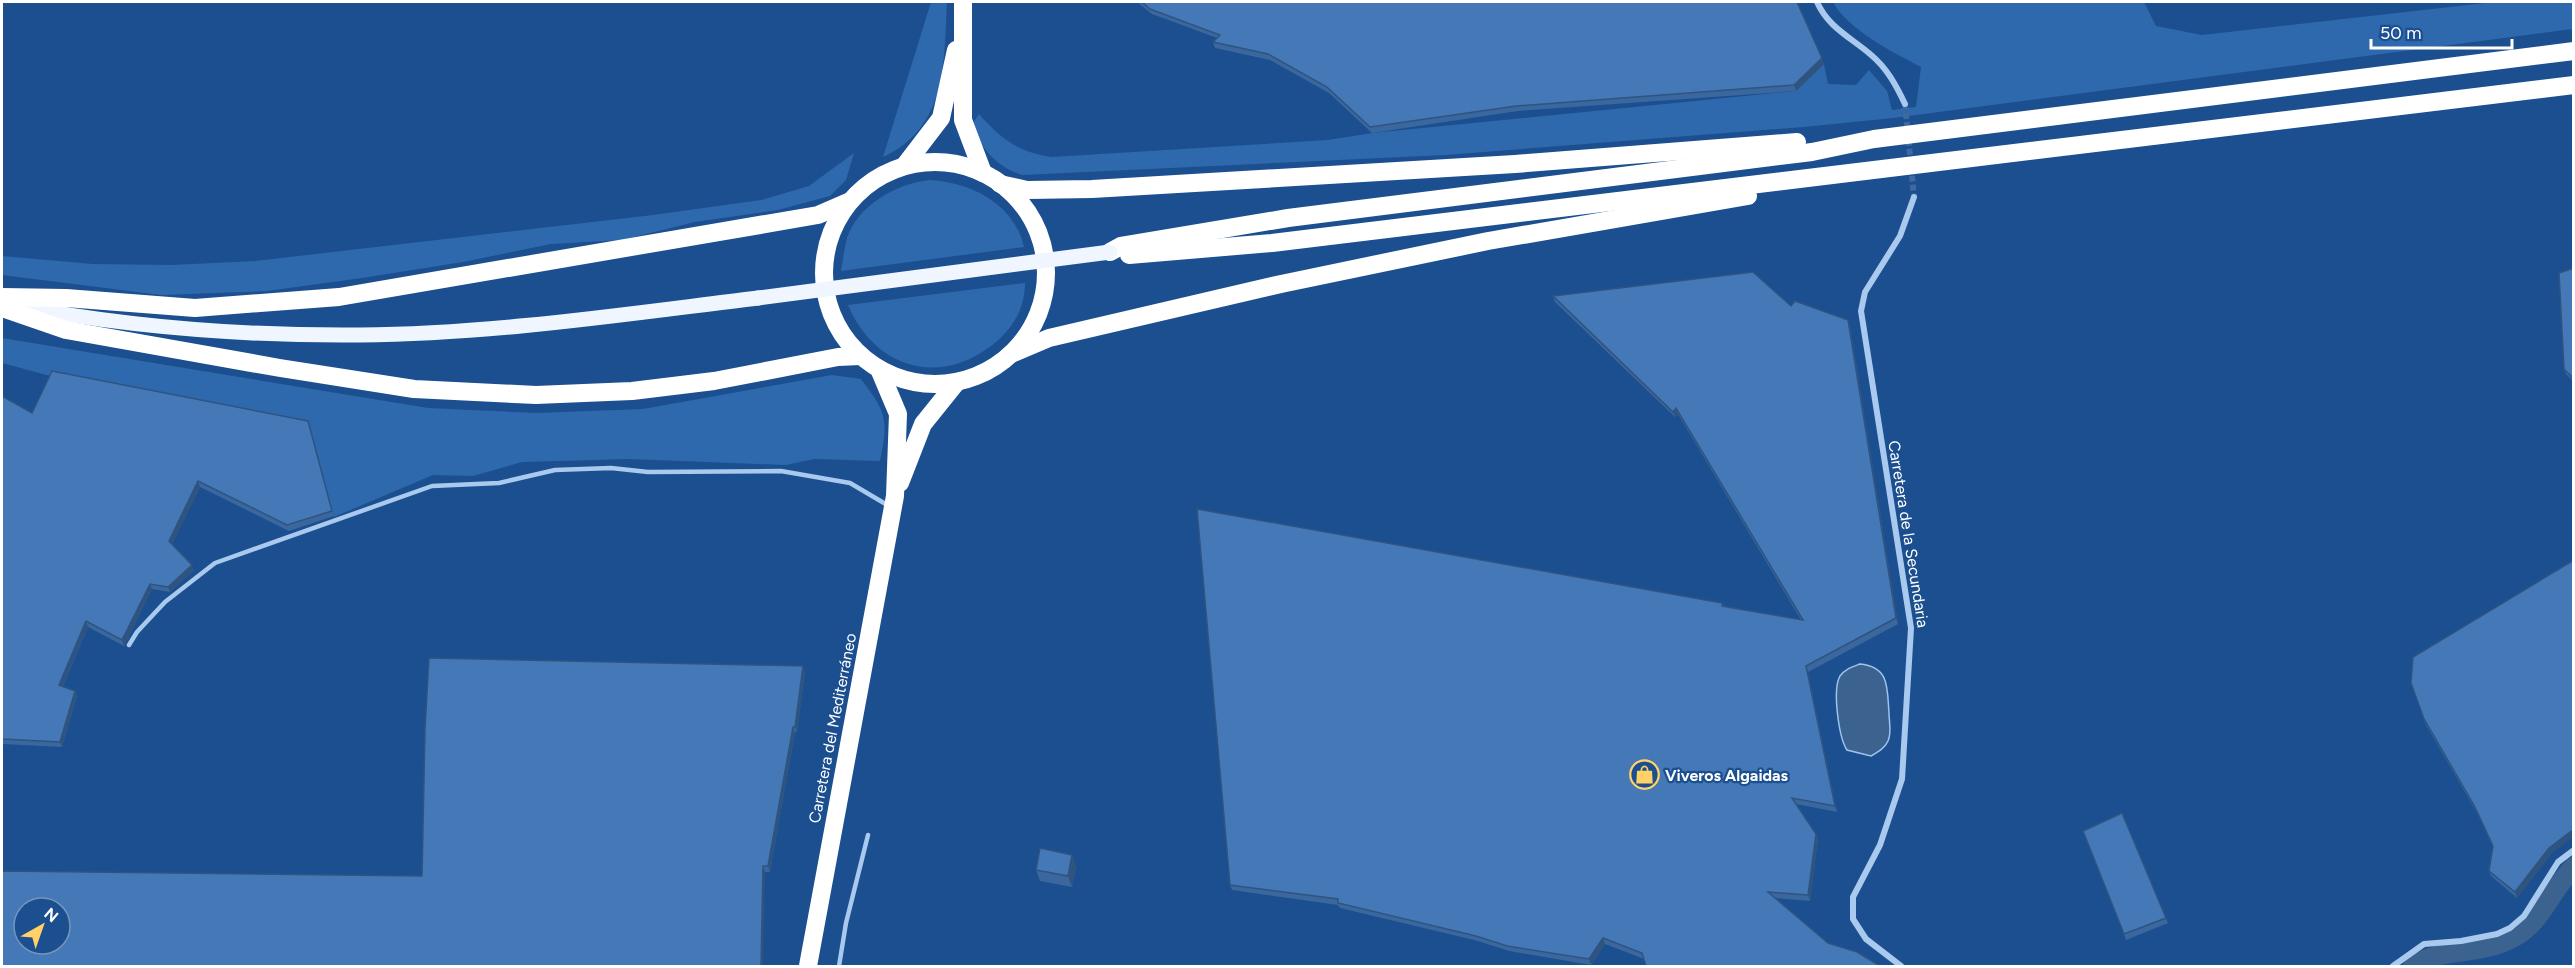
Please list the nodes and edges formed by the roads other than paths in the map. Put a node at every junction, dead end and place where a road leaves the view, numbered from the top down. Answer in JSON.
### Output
{"nodes":[{"id":1,"x":963,"y":2,"type":"edge"},
{"id":2,"x":1817,"y":2,"type":"edge"},
{"id":3,"x":962,"y":28,"type":"junction"},
{"id":4,"x":2574,"y":51,"type":"edge"},
{"id":5,"x":2574,"y":85,"type":"edge"},
{"id":6,"x":1905,"y":104,"type":"tunnel mouth"},
{"id":7,"x":1874,"y":139,"type":"junction"},
{"id":8,"x":905,"y":165,"type":"junction"},
{"id":9,"x":983,"y":173,"type":"junction"},
{"id":10,"x":1855,"y":174,"type":"junction"},
{"id":11,"x":1000,"y":184,"type":"junction"},
{"id":12,"x":1914,"y":196,"type":"tunnel mouth"},
{"id":13,"x":848,"y":202,"type":"junction"},
{"id":14,"x":1110,"y":252,"type":"junction"},
{"id":15,"x":2,"y":297,"type":"edge"},
{"id":16,"x":2,"y":303,"type":"edge"},
{"id":17,"x":2,"y":308,"type":"edge"},
{"id":18,"x":1011,"y":354,"type":"junction"},
{"id":19,"x":860,"y":356,"type":"junction"},
{"id":20,"x":879,"y":369,"type":"junction"},
{"id":21,"x":956,"y":383,"type":"junction"},
{"id":22,"x":894,"y":502,"type":"junction"},
{"id":23,"x":129,"y":645,"type":"dead end"},
{"id":24,"x":868,"y":835,"type":"dead end"},
{"id":25,"x":2574,"y":850,"type":"edge"},
{"id":26,"x":808,"y":966,"type":"edge"},
{"id":27,"x":839,"y":966,"type":"edge"},
{"id":28,"x":1901,"y":966,"type":"edge"},
{"id":29,"x":2393,"y":966,"type":"edge"}],
"edges":[{"from":1,"to":3,"type":"highway"},
{"from":2,"to":6,"type":"street"},
{"from":3,"to":8,"type":"highway"},
{"from":3,"to":9,"type":"highway"},
{"from":4,"to":7,"type":"highway"},
{"from":5,"to":10,"type":"highway"},
{"from":7,"to":11,"type":"highway"},
{"from":7,"to":14,"type":"highway"},
{"from":8,"to":9,"type":"highway"},
{"from":8,"to":13,"type":"highway"},
{"from":9,"to":11,"type":"highway"},
{"from":10,"to":14,"type":"highway"},
{"from":10,"to":18,"type":"highway"},
{"from":11,"to":18,"type":"highway"},
{"from":12,"to":28,"type":"street","name":"Carretera de la Secundaria"},
{"from":13,"to":15,"type":"highway"},
{"from":13,"to":19,"type":"highway"},
{"from":14,"to":16,"type":"main road","bridge":true},
{"from":17,"to":19,"type":"highway"},
{"from":18,"to":21,"type":"highway"},
{"from":19,"to":20,"type":"highway"},
{"from":20,"to":21,"type":"highway"},
{"from":20,"to":22,"type":"highway","name":"Carretera del Mediterráneo"},
{"from":21,"to":22,"type":"highway","name":"Carretera del Mediterráneo"},
{"from":22,"to":23,"type":"lane"},
{"from":22,"to":26,"type":"highway","name":"Carretera del Mediterráneo"},
{"from":24,"to":27,"type":"lane"},
{"from":25,"to":29,"type":"street"}]}
